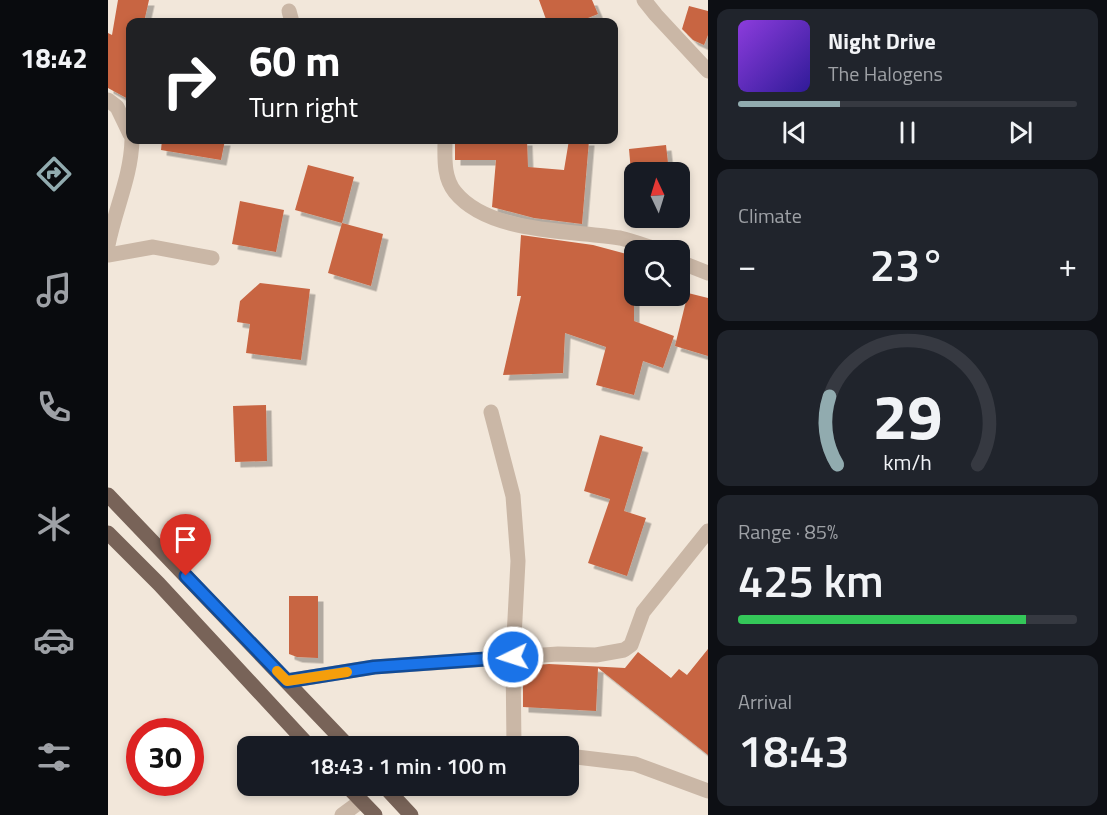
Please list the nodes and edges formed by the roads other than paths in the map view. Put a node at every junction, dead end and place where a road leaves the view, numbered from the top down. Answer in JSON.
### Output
{"nodes":[{"id":1,"x":644,"y":0,"type":"edge"},
{"id":2,"x":708,"y":71,"type":"edge"},
{"id":3,"x":108,"y":100,"type":"edge"},
{"id":4,"x":126,"y":126,"type":"edge"},
{"id":5,"x":132,"y":144,"type":"edge"},
{"id":6,"x":445,"y":144,"type":"edge"},
{"id":7,"x":624,"y":240,"type":"edge"},
{"id":8,"x":108,"y":245,"type":"edge"},
{"id":9,"x":108,"y":255,"type":"edge"},
{"id":10,"x":212,"y":258,"type":"dead end"},
{"id":11,"x":690,"y":266,"type":"edge"},
{"id":12,"x":708,"y":273,"type":"edge"},
{"id":13,"x":491,"y":412,"type":"dead end"},
{"id":14,"x":108,"y":495,"type":"edge"},
{"id":15,"x":708,"y":531,"type":"edge"},
{"id":16,"x":108,"y":533,"type":"edge"},
{"id":17,"x":513,"y":657,"type":"junction"},
{"id":18,"x":287,"y":681,"type":"junction"},
{"id":19,"x":300,"y":736,"type":"edge"},
{"id":20,"x":339,"y":736,"type":"edge"},
{"id":21,"x":514,"y":736,"type":"edge"},
{"id":22,"x":579,"y":757,"type":"edge"},
{"id":23,"x":708,"y":791,"type":"edge"},
{"id":24,"x":356,"y":796,"type":"edge"},
{"id":25,"x":393,"y":796,"type":"edge"},
{"id":26,"x":361,"y":801,"type":"junction"},
{"id":27,"x":342,"y":815,"type":"edge"},
{"id":28,"x":375,"y":815,"type":"edge"},
{"id":29,"x":411,"y":815,"type":"edge"}],
"edges":[{"from":1,"to":2,"type":"street"},
{"from":3,"to":4,"type":"street"},
{"from":5,"to":8,"type":"street"},
{"from":6,"to":7,"type":"street"},
{"from":9,"to":10,"type":"street"},
{"from":11,"to":12,"type":"street"},
{"from":13,"to":17,"type":"street"},
{"from":14,"to":18,"type":"main road"},
{"from":15,"to":17,"type":"street"},
{"from":16,"to":19,"type":"main road"},
{"from":17,"to":18,"type":"street"},
{"from":17,"to":21,"type":"street"},
{"from":18,"to":20,"type":"main road"},
{"from":22,"to":23,"type":"street"},
{"from":24,"to":26,"type":"main road"},
{"from":25,"to":29,"type":"main road"},
{"from":26,"to":27,"type":"street"},
{"from":26,"to":28,"type":"main road"}]}
